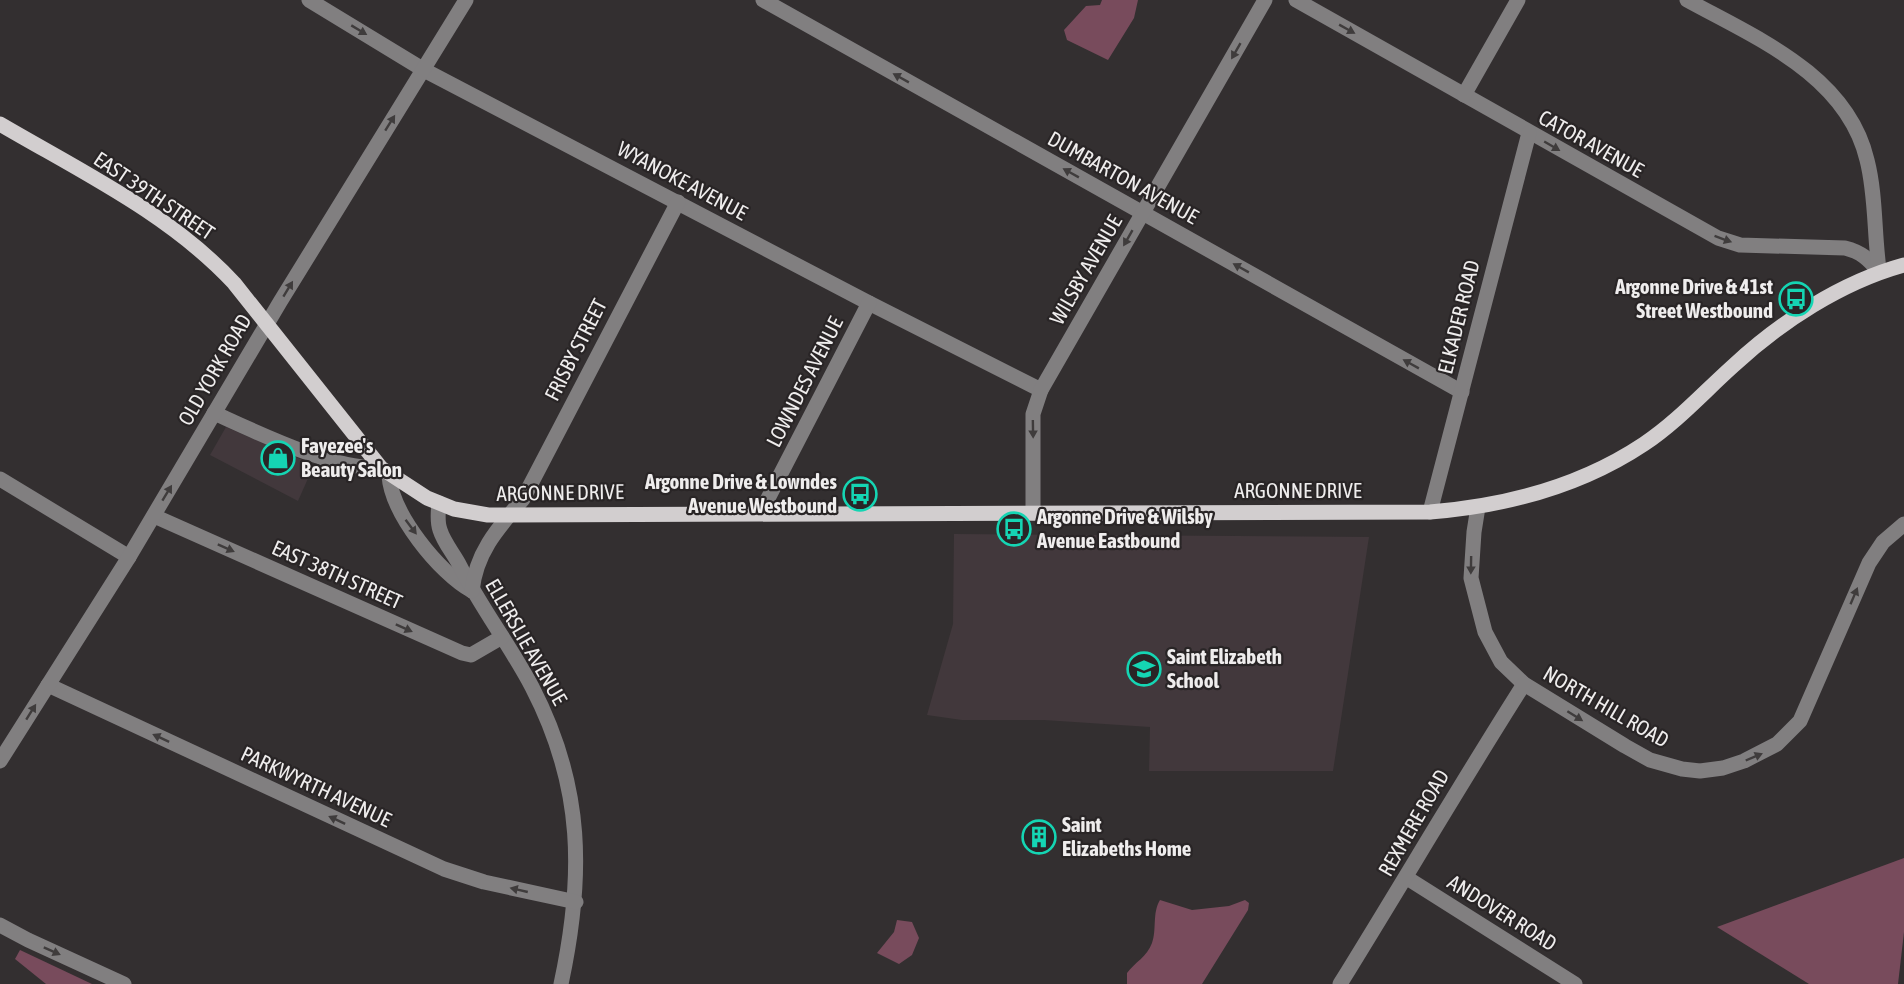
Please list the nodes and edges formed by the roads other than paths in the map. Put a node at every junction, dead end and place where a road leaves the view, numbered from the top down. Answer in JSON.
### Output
{"nodes":[{"id":1,"x":309,"y":0,"type":"edge"},
{"id":2,"x":466,"y":0,"type":"edge"},
{"id":3,"x":763,"y":0,"type":"edge"},
{"id":4,"x":1265,"y":0,"type":"edge"},
{"id":5,"x":1296,"y":0,"type":"edge"},
{"id":6,"x":1518,"y":0,"type":"edge"},
{"id":7,"x":1688,"y":0,"type":"edge"},
{"id":8,"x":424,"y":69,"type":"junction"},
{"id":9,"x":1464,"y":95,"type":"junction"},
{"id":10,"x":0,"y":124,"type":"edge"},
{"id":11,"x":1529,"y":133,"type":"junction"},
{"id":12,"x":678,"y":202,"type":"junction"},
{"id":13,"x":1143,"y":213,"type":"junction"},
{"id":14,"x":1904,"y":265,"type":"edge"},
{"id":15,"x":1879,"y":272,"type":"junction"},
{"id":16,"x":869,"y":303,"type":"junction"},
{"id":17,"x":267,"y":324,"type":"junction"},
{"id":18,"x":1041,"y":390,"type":"junction"},
{"id":19,"x":1462,"y":393,"type":"junction"},
{"id":20,"x":214,"y":413,"type":"junction"},
{"id":21,"x":385,"y":471,"type":"junction"},
{"id":22,"x":0,"y":479,"type":"edge"},
{"id":23,"x":438,"y":503,"type":"junction"},
{"id":24,"x":1478,"y":507,"type":"junction"},
{"id":25,"x":761,"y":512,"type":"junction"},
{"id":26,"x":1430,"y":512,"type":"junction"},
{"id":27,"x":1033,"y":513,"type":"junction"},
{"id":28,"x":154,"y":516,"type":"junction"},
{"id":29,"x":509,"y":516,"type":"junction"},
{"id":30,"x":1904,"y":524,"type":"edge"},
{"id":31,"x":129,"y":557,"type":"junction"},
{"id":32,"x":472,"y":591,"type":"junction"},
{"id":33,"x":502,"y":637,"type":"junction"},
{"id":34,"x":1524,"y":684,"type":"junction"},
{"id":35,"x":48,"y":685,"type":"junction"},
{"id":36,"x":0,"y":761,"type":"edge"},
{"id":37,"x":1407,"y":878,"type":"junction"},
{"id":38,"x":576,"y":902,"type":"junction"},
{"id":39,"x":0,"y":925,"type":"edge"},
{"id":40,"x":124,"y":984,"type":"edge"},
{"id":41,"x":561,"y":984,"type":"edge"},
{"id":42,"x":1340,"y":984,"type":"edge"},
{"id":43,"x":1575,"y":984,"type":"edge"}],
"edges":[{"from":1,"to":8,"type":"street","name":"WYANOKE AVENUE","one_way":true},
{"from":2,"to":8,"type":"street","name":"OLD YORK ROAD"},
{"from":13,"to":3,"type":"street","name":"DUMBARTON AVENUE","one_way":true},
{"from":4,"to":13,"type":"street","name":"WILSBY AVENUE","one_way":true},
{"from":5,"to":9,"type":"street","name":"CATOR AVENUE","one_way":true},
{"from":6,"to":9,"type":"street"},
{"from":7,"to":15,"type":"street"},
{"from":8,"to":12,"type":"street","name":"WYANOKE AVENUE"},
{"from":17,"to":8,"type":"street","name":"OLD YORK ROAD","one_way":true},
{"from":9,"to":11,"type":"street","name":"CATOR AVENUE"},
{"from":10,"to":17,"type":"main road","name":"EAST 39TH STREET"},
{"from":11,"to":15,"type":"street","name":"CATOR AVENUE","one_way":true},
{"from":11,"to":19,"type":"street","name":"ELKADER ROAD"},
{"from":12,"to":16,"type":"street","name":"WYANOKE AVENUE"},
{"from":12,"to":29,"type":"street","name":"FRISBY STREET"},
{"from":13,"to":18,"type":"street","name":"WILSBY AVENUE","one_way":true},
{"from":19,"to":13,"type":"street","name":"DUMBARTON AVENUE","one_way":true},
{"from":14,"to":15,"type":"main road","name":"ARGONNE DRIVE"},
{"from":15,"to":24,"type":"main road","name":"ARGONNE DRIVE"},
{"from":16,"to":18,"type":"street","name":"WYANOKE AVENUE"},
{"from":16,"to":25,"type":"street","name":"LOWNDES AVENUE"},
{"from":17,"to":20,"type":"street","name":"OLD YORK ROAD"},
{"from":17,"to":21,"type":"main road"},
{"from":18,"to":27,"type":"street","name":"WILSBY AVENUE","one_way":true},
{"from":19,"to":26,"type":"street","name":"ELKADER ROAD"},
{"from":20,"to":21,"type":"street"},
{"from":28,"to":20,"type":"street","name":"OLD YORK ROAD","one_way":true},
{"from":21,"to":23,"type":"main road","name":"ARGONNE DRIVE"},
{"from":21,"to":32,"type":"street","one_way":true},
{"from":22,"to":31,"type":"street"},
{"from":23,"to":29,"type":"main road","name":"ARGONNE DRIVE"},
{"from":23,"to":32,"type":"street","name":"ELLERSLIE AVENUE"},
{"from":24,"to":26,"type":"main road","name":"ARGONNE DRIVE"},
{"from":24,"to":34,"type":"street","name":"NORTH HILL ROAD","one_way":true},
{"from":25,"to":27,"type":"main road","name":"ARGONNE DRIVE"},
{"from":25,"to":29,"type":"main road","name":"ARGONNE DRIVE"},
{"from":26,"to":27,"type":"main road","name":"ARGONNE DRIVE"},
{"from":28,"to":31,"type":"street","name":"OLD YORK ROAD"},
{"from":28,"to":33,"type":"street","name":"EAST 38TH STREET","one_way":true},
{"from":29,"to":32,"type":"street","name":"FRISBY STREET"},
{"from":34,"to":30,"type":"street","name":"NORTH HILL ROAD","one_way":true},
{"from":31,"to":35,"type":"street","name":"OLD YORK ROAD"},
{"from":32,"to":33,"type":"street","name":"ELLERSLIE AVENUE"},
{"from":33,"to":38,"type":"street","name":"ELLERSLIE AVENUE"},
{"from":34,"to":37,"type":"street","name":"REXMERE ROAD"},
{"from":36,"to":35,"type":"street","name":"OLD YORK ROAD","one_way":true},
{"from":38,"to":35,"type":"street","name":"PARKWYRTH AVENUE","one_way":true},
{"from":37,"to":42,"type":"street","name":"REXMERE ROAD"},
{"from":37,"to":43,"type":"street","name":"ANDOVER ROAD"},
{"from":38,"to":41,"type":"street","name":"ELLERSLIE AVENUE"},
{"from":39,"to":40,"type":"street","one_way":true}]}
